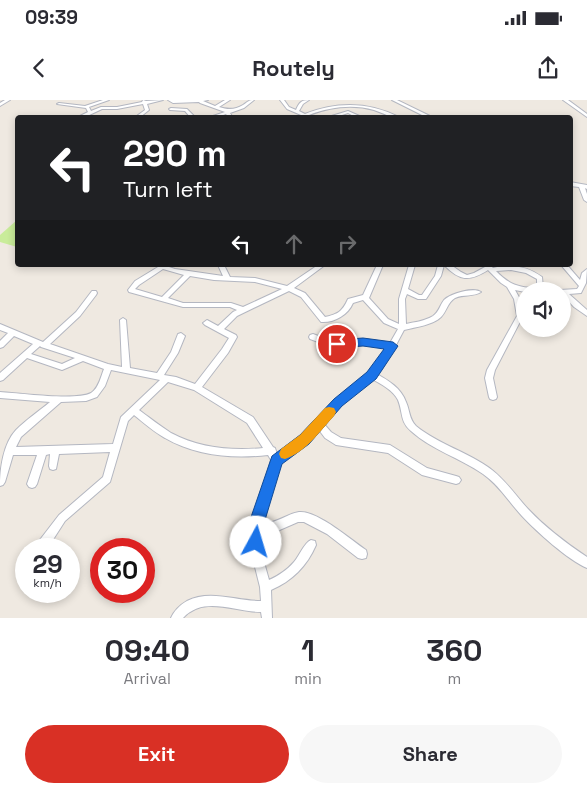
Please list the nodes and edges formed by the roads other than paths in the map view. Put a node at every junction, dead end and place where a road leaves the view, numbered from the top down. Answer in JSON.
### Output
{"nodes":[{"id":1,"x":8,"y":100,"type":"edge"},
{"id":2,"x":107,"y":100,"type":"edge"},
{"id":3,"x":161,"y":100,"type":"edge"},
{"id":4,"x":170,"y":100,"type":"edge"},
{"id":5,"x":206,"y":100,"type":"edge"},
{"id":6,"x":228,"y":100,"type":"edge"},
{"id":7,"x":252,"y":100,"type":"edge"},
{"id":8,"x":282,"y":100,"type":"edge"},
{"id":9,"x":307,"y":100,"type":"edge"},
{"id":10,"x":565,"y":100,"type":"edge"},
{"id":11,"x":199,"y":101,"type":"edge"},
{"id":12,"x":144,"y":102,"type":"edge"},
{"id":13,"x":389,"y":103,"type":"edge"},
{"id":14,"x":59,"y":104,"type":"dead end"},
{"id":15,"x":0,"y":105,"type":"edge"},
{"id":16,"x":85,"y":105,"type":"junction"},
{"id":17,"x":216,"y":107,"type":"junction"},
{"id":18,"x":171,"y":109,"type":"dead end"},
{"id":19,"x":90,"y":112,"type":"junction"},
{"id":20,"x":227,"y":112,"type":"junction"},
{"id":21,"x":84,"y":115,"type":"edge"},
{"id":22,"x":140,"y":115,"type":"edge"},
{"id":23,"x":191,"y":115,"type":"edge"},
{"id":24,"x":218,"y":115,"type":"edge"},
{"id":25,"x":229,"y":115,"type":"edge"},
{"id":26,"x":298,"y":115,"type":"edge"},
{"id":27,"x":304,"y":115,"type":"joint"},
{"id":28,"x":338,"y":115,"type":"edge"},
{"id":29,"x":356,"y":115,"type":"edge"},
{"id":30,"x":397,"y":115,"type":"edge"},
{"id":31,"x":423,"y":115,"type":"edge"},
{"id":32,"x":587,"y":116,"type":"edge"},
{"id":33,"x":584,"y":186,"type":"edge"},
{"id":34,"x":587,"y":200,"type":"edge"},
{"id":35,"x":159,"y":267,"type":"edge"},
{"id":36,"x":164,"y":267,"type":"edge"},
{"id":37,"x":222,"y":267,"type":"edge"},
{"id":38,"x":319,"y":267,"type":"edge"},
{"id":39,"x":379,"y":267,"type":"edge"},
{"id":40,"x":411,"y":267,"type":"edge"},
{"id":41,"x":440,"y":267,"type":"edge"},
{"id":42,"x":449,"y":267,"type":"edge"},
{"id":43,"x":489,"y":267,"type":"edge"},
{"id":44,"x":514,"y":267,"type":"edge"},
{"id":45,"x":565,"y":267,"type":"edge"},
{"id":46,"x":587,"y":271,"type":"edge"},
{"id":47,"x":188,"y":274,"type":"junction"},
{"id":48,"x":227,"y":278,"type":"junction"},
{"id":49,"x":540,"y":282,"type":"edge"},
{"id":50,"x":289,"y":288,"type":"junction"},
{"id":51,"x":510,"y":288,"type":"junction"},
{"id":52,"x":516,"y":288,"type":"edge"},
{"id":53,"x":581,"y":289,"type":"junction"},
{"id":54,"x":404,"y":290,"type":"junction"},
{"id":55,"x":571,"y":290,"type":"edge"},
{"id":56,"x":478,"y":292,"type":"dead end"},
{"id":57,"x":94,"y":293,"type":"dead end"},
{"id":58,"x":587,"y":296,"type":"edge"},
{"id":59,"x":365,"y":297,"type":"junction"},
{"id":60,"x":163,"y":299,"type":"junction"},
{"id":61,"x":571,"y":301,"type":"edge"},
{"id":62,"x":243,"y":310,"type":"junction"},
{"id":63,"x":587,"y":314,"type":"edge"},
{"id":64,"x":123,"y":320,"type":"dead end"},
{"id":65,"x":207,"y":323,"type":"dead end"},
{"id":66,"x":0,"y":327,"type":"edge"},
{"id":67,"x":402,"y":328,"type":"junction"},
{"id":68,"x":219,"y":329,"type":"junction"},
{"id":69,"x":14,"y":332,"type":"junction"},
{"id":70,"x":181,"y":336,"type":"dead end"},
{"id":71,"x":313,"y":337,"type":"dead end"},
{"id":72,"x":42,"y":344,"type":"junction"},
{"id":73,"x":0,"y":345,"type":"edge"},
{"id":74,"x":393,"y":346,"type":"junction"},
{"id":75,"x":25,"y":355,"type":"junction"},
{"id":76,"x":83,"y":358,"type":"junction"},
{"id":77,"x":108,"y":367,"type":"junction"},
{"id":78,"x":126,"y":370,"type":"junction"},
{"id":79,"x":371,"y":375,"type":"junction"},
{"id":80,"x":0,"y":378,"type":"edge"},
{"id":81,"x":163,"y":378,"type":"junction"},
{"id":82,"x":197,"y":388,"type":"junction"},
{"id":83,"x":0,"y":395,"type":"edge"},
{"id":84,"x":493,"y":397,"type":"dead end"},
{"id":85,"x":60,"y":399,"type":"junction"},
{"id":86,"x":135,"y":410,"type":"junction"},
{"id":87,"x":319,"y":426,"type":"junction"},
{"id":88,"x":115,"y":448,"type":"junction"},
{"id":89,"x":11,"y":451,"type":"junction"},
{"id":90,"x":55,"y":451,"type":"junction"},
{"id":91,"x":272,"y":451,"type":"junction"},
{"id":92,"x":42,"y":452,"type":"junction"},
{"id":93,"x":276,"y":460,"type":"junction"},
{"id":94,"x":53,"y":466,"type":"dead end"},
{"id":95,"x":456,"y":480,"type":"dead end"},
{"id":96,"x":0,"y":482,"type":"edge"},
{"id":97,"x":32,"y":484,"type":"dead end"},
{"id":98,"x":257,"y":529,"type":"junction"},
{"id":99,"x":48,"y":538,"type":"edge"},
{"id":100,"x":312,"y":545,"type":"dead end"},
{"id":101,"x":362,"y":554,"type":"dead end"},
{"id":102,"x":587,"y":563,"type":"edge"},
{"id":103,"x":265,"y":587,"type":"junction"},
{"id":104,"x":267,"y":613,"type":"edge"},
{"id":105,"x":176,"y":618,"type":"edge"}],
"edges":[{"from":1,"to":15,"type":"street"},
{"from":2,"to":16,"type":"street"},
{"from":3,"to":12,"type":"street"},
{"from":4,"to":11,"type":"street"},
{"from":5,"to":11,"type":"street"},
{"from":6,"to":17,"type":"street"},
{"from":7,"to":20,"type":"street"},
{"from":8,"to":26,"type":"street"},
{"from":9,"to":26,"type":"street"},
{"from":10,"to":32,"type":"street"},
{"from":11,"to":17,"type":"street"},
{"from":12,"to":19,"type":"street"},
{"from":12,"to":22,"type":"street"},
{"from":13,"to":27,"type":"street"},
{"from":13,"to":30,"type":"street"},
{"from":13,"to":31,"type":"street"},
{"from":14,"to":16,"type":"street"},
{"from":16,"to":19,"type":"street"},
{"from":17,"to":20,"type":"street"},
{"from":18,"to":23,"type":"street"},
{"from":19,"to":21,"type":"street"},
{"from":20,"to":24,"type":"street"},
{"from":20,"to":25,"type":"street"},
{"from":26,"to":27,"type":"street"},
{"from":28,"to":29,"type":"street"},
{"from":33,"to":34,"type":"street"},
{"from":35,"to":60,"type":"street"},
{"from":36,"to":47,"type":"street"},
{"from":37,"to":48,"type":"street"},
{"from":38,"to":50,"type":"street"},
{"from":39,"to":59,"type":"street"},
{"from":40,"to":54,"type":"street"},
{"from":41,"to":54,"type":"street"},
{"from":42,"to":43,"type":"street"},
{"from":43,"to":51,"type":"street"},
{"from":44,"to":49,"type":"street"},
{"from":45,"to":53,"type":"street"},
{"from":46,"to":53,"type":"street"},
{"from":47,"to":48,"type":"street"},
{"from":47,"to":60,"type":"street"},
{"from":48,"to":50,"type":"street"},
{"from":50,"to":59,"type":"street"},
{"from":50,"to":62,"type":"street"},
{"from":51,"to":52,"type":"street"},
{"from":51,"to":84,"type":"street"},
{"from":53,"to":55,"type":"street"},
{"from":53,"to":58,"type":"street"},
{"from":54,"to":67,"type":"street"},
{"from":56,"to":67,"type":"street"},
{"from":57,"to":72,"type":"street"},
{"from":59,"to":67,"type":"street"},
{"from":60,"to":62,"type":"street"},
{"from":61,"to":63,"type":"street"},
{"from":62,"to":68,"type":"street"},
{"from":64,"to":78,"type":"street"},
{"from":65,"to":68,"type":"street"},
{"from":66,"to":69,"type":"street"},
{"from":67,"to":74,"type":"street"},
{"from":68,"to":82,"type":"street"},
{"from":69,"to":72,"type":"street"},
{"from":69,"to":73,"type":"street"},
{"from":70,"to":81,"type":"street"},
{"from":71,"to":74,"type":"street"},
{"from":72,"to":75,"type":"street"},
{"from":72,"to":76,"type":"street"},
{"from":74,"to":79,"type":"street"},
{"from":75,"to":76,"type":"street"},
{"from":75,"to":80,"type":"street"},
{"from":76,"to":77,"type":"street"},
{"from":77,"to":78,"type":"street"},
{"from":77,"to":85,"type":"street"},
{"from":78,"to":81,"type":"street"},
{"from":79,"to":87,"type":"street"},
{"from":79,"to":102,"type":"street"},
{"from":81,"to":82,"type":"street"},
{"from":81,"to":86,"type":"street"},
{"from":82,"to":91,"type":"street"},
{"from":83,"to":85,"type":"street"},
{"from":85,"to":89,"type":"street"},
{"from":86,"to":88,"type":"street"},
{"from":86,"to":91,"type":"street"},
{"from":87,"to":93,"type":"street"},
{"from":87,"to":95,"type":"street"},
{"from":88,"to":90,"type":"street"},
{"from":88,"to":99,"type":"street"},
{"from":89,"to":92,"type":"street"},
{"from":89,"to":96,"type":"street"},
{"from":90,"to":92,"type":"street"},
{"from":90,"to":94,"type":"street"},
{"from":91,"to":93,"type":"street"},
{"from":92,"to":97,"type":"street"},
{"from":93,"to":98,"type":"street"},
{"from":98,"to":101,"type":"street"},
{"from":98,"to":103,"type":"street"},
{"from":100,"to":103,"type":"street"},
{"from":103,"to":104,"type":"street"},
{"from":104,"to":105,"type":"street"}]}
